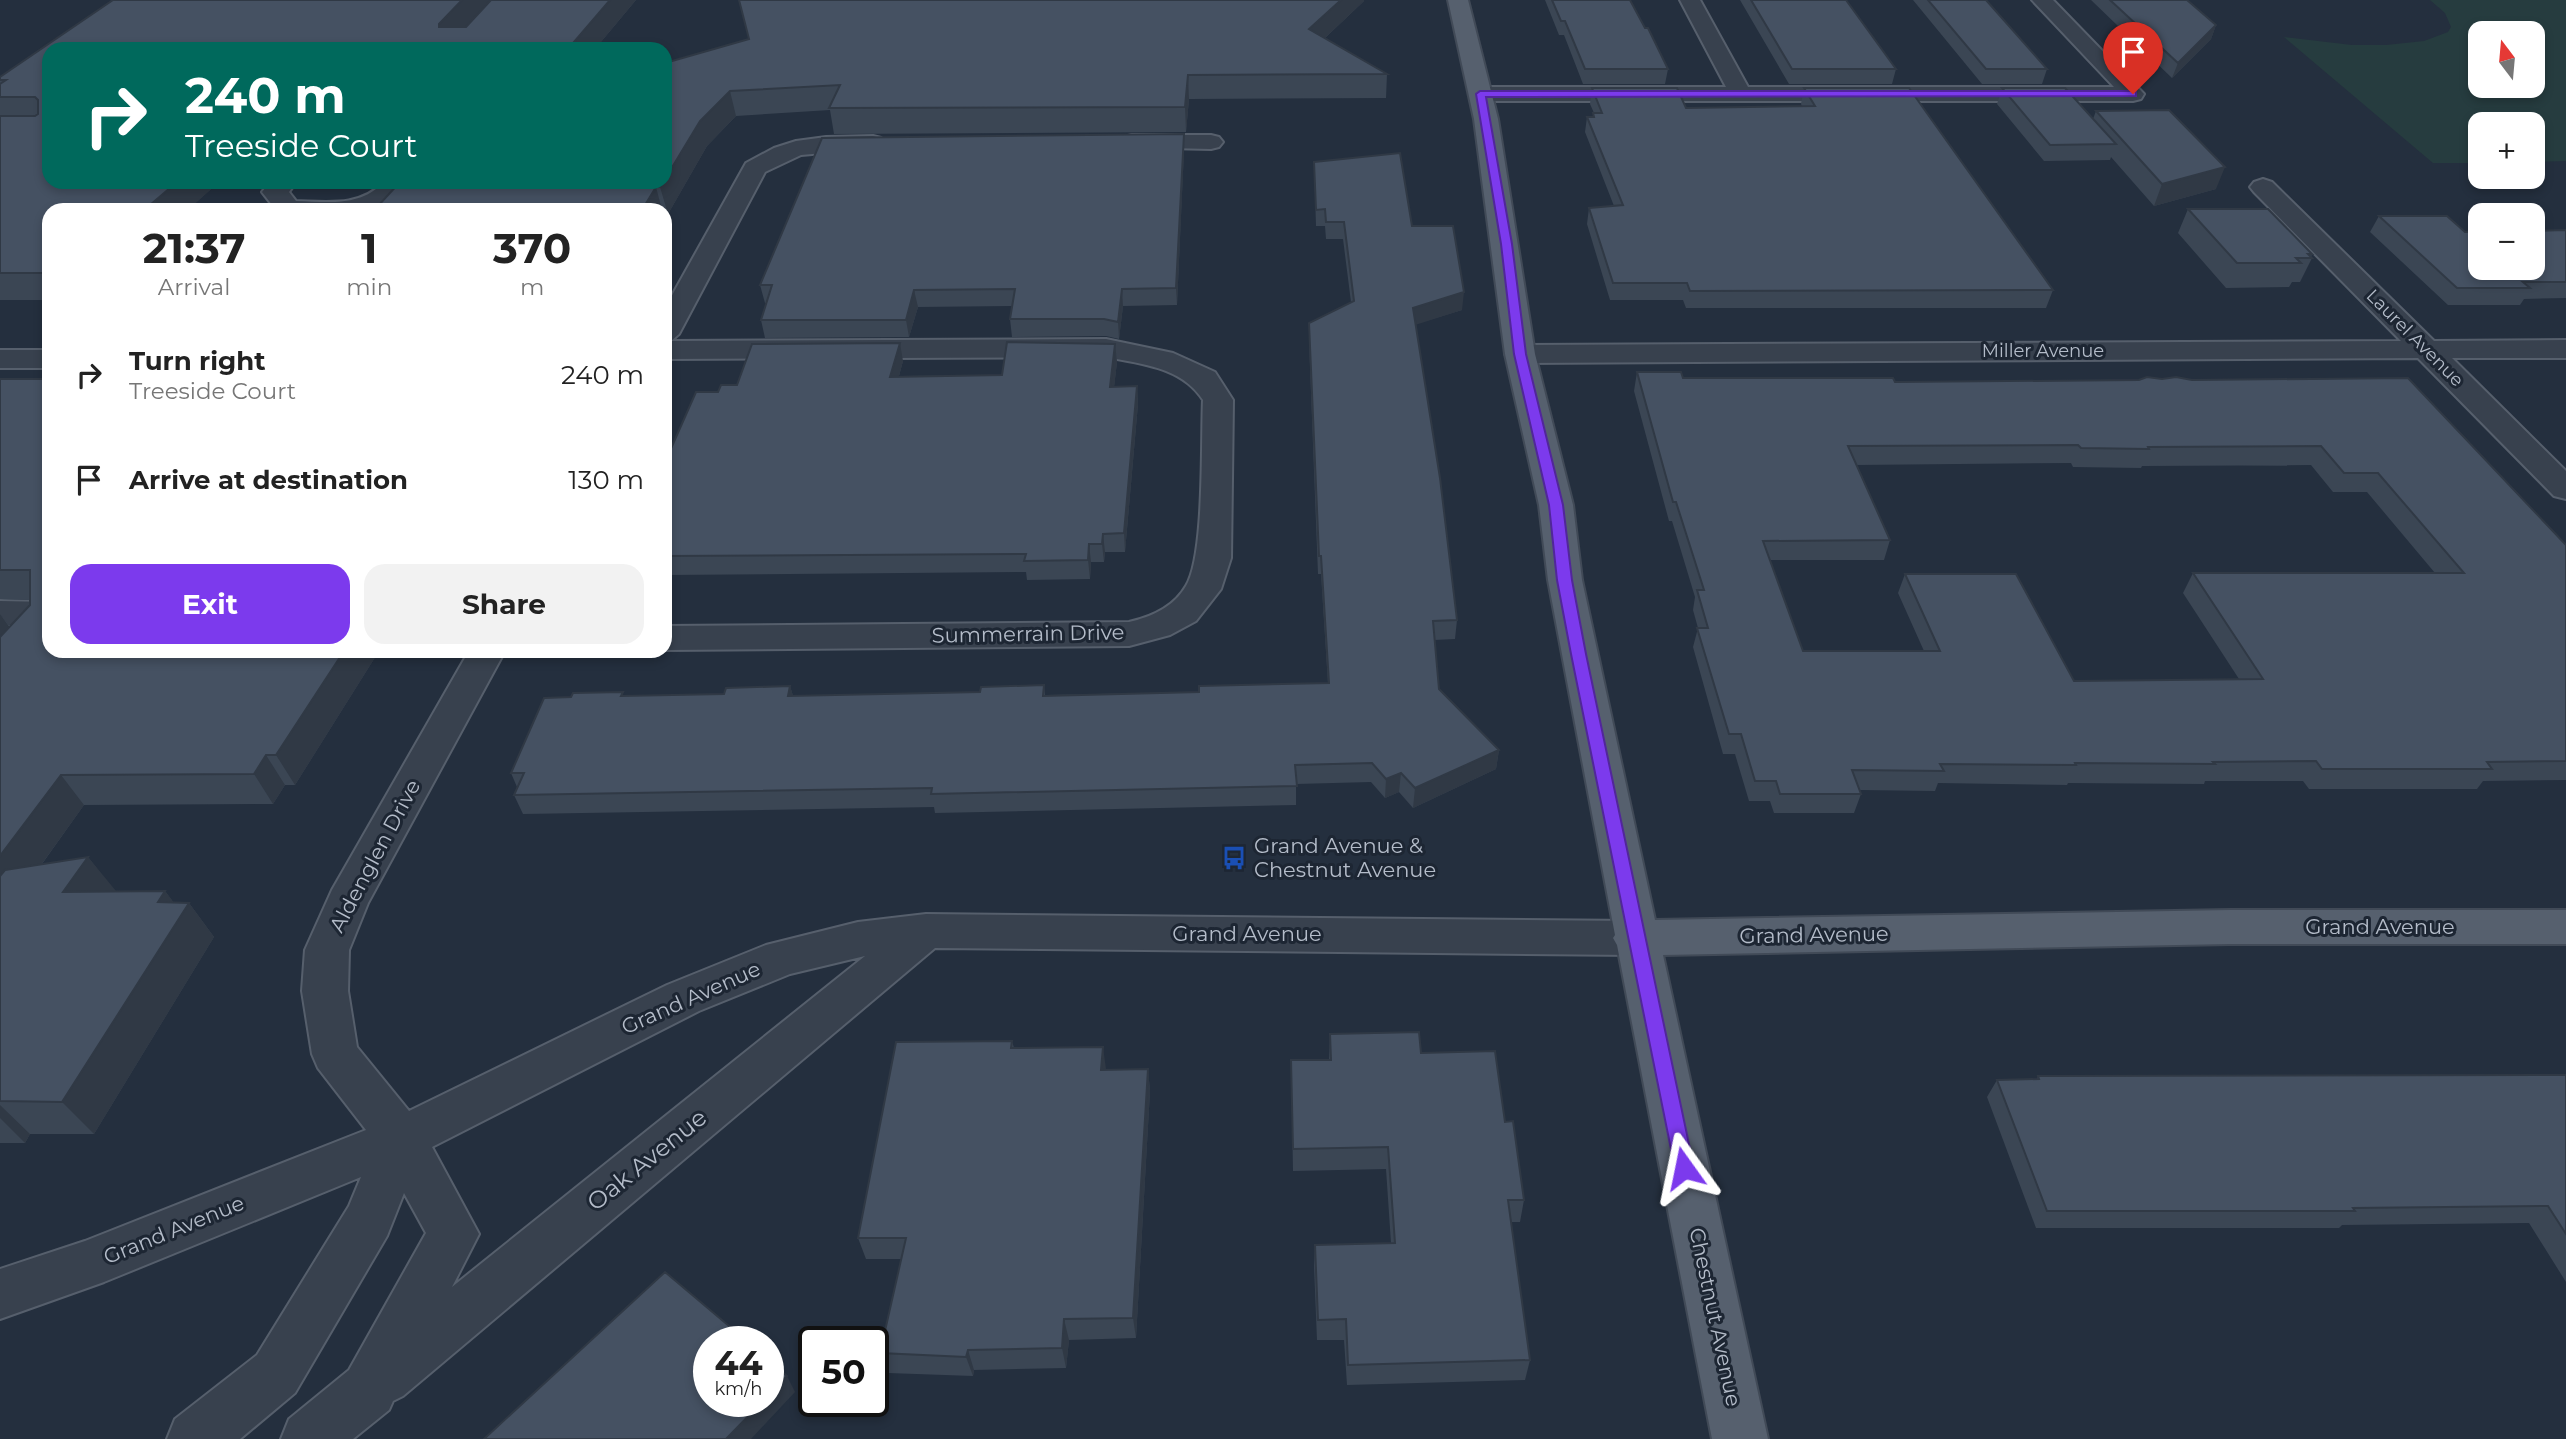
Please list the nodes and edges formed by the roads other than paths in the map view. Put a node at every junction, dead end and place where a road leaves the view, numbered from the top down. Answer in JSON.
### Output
{"nodes":[{"id":1,"x":1458,"y":0,"type":"edge"},
{"id":2,"x":1690,"y":0,"type":"edge"},
{"id":3,"x":2042,"y":0,"type":"edge"},
{"id":4,"x":1480,"y":94,"type":"junction"},
{"id":5,"x":1741,"y":95,"type":"junction"},
{"id":6,"x":1114,"y":142,"type":"edge"},
{"id":7,"x":1211,"y":142,"type":"dead end"},
{"id":8,"x":893,"y":143,"type":"edge"},
{"id":9,"x":2263,"y":187,"type":"dead end"},
{"id":10,"x":278,"y":189,"type":"edge"},
{"id":11,"x":392,"y":189,"type":"edge"},
{"id":12,"x":284,"y":203,"type":"edge"},
{"id":13,"x":373,"y":203,"type":"edge"},
{"id":14,"x":672,"y":321,"type":"edge"},
{"id":15,"x":2427,"y":349,"type":"junction"},
{"id":16,"x":2566,"y":349,"type":"edge"},
{"id":17,"x":672,"y":350,"type":"edge"},
{"id":18,"x":1520,"y":354,"type":"junction"},
{"id":19,"x":0,"y":359,"type":"edge"},
{"id":20,"x":42,"y":359,"type":"edge"},
{"id":21,"x":2566,"y":489,"type":"edge"},
{"id":22,"x":0,"y":613,"type":"edge"},
{"id":23,"x":42,"y":613,"type":"edge"},
{"id":24,"x":42,"y":619,"type":"edge"},
{"id":25,"x":672,"y":638,"type":"edge"},
{"id":26,"x":483,"y":658,"type":"edge"},
{"id":27,"x":0,"y":666,"type":"edge"},
{"id":28,"x":2566,"y":928,"type":"edge"},
{"id":29,"x":926,"y":931,"type":"junction"},
{"id":30,"x":1635,"y":938,"type":"junction"},
{"id":31,"x":401,"y":1138,"type":"junction"},
{"id":32,"x":0,"y":1294,"type":"edge"},
{"id":33,"x":369,"y":1390,"type":"junction"},
{"id":34,"x":195,"y":1439,"type":"edge"},
{"id":35,"x":309,"y":1439,"type":"edge"},
{"id":36,"x":1741,"y":1439,"type":"edge"}],
"edges":[{"from":1,"to":4,"type":"main road","name":"Chestnut Avenue"},
{"from":2,"to":5,"type":"street"},
{"from":3,"to":5,"type":"street"},
{"from":4,"to":5,"type":"street"},
{"from":4,"to":18,"type":"main road","name":"Chestnut Avenue"},
{"from":6,"to":7,"type":"street"},
{"from":8,"to":14,"type":"street"},
{"from":9,"to":15,"type":"street","name":"Laurel Avenue"},
{"from":10,"to":12,"type":"street"},
{"from":11,"to":13,"type":"street"},
{"from":15,"to":16,"type":"street","name":"Miller Avenue"},
{"from":15,"to":18,"type":"street","name":"Miller Avenue"},
{"from":15,"to":21,"type":"street","name":"Laurel Avenue"},
{"from":17,"to":25,"type":"street","name":"Summerrain Drive"},
{"from":18,"to":30,"type":"main road","name":"Chestnut Avenue"},
{"from":19,"to":20,"type":"street"},
{"from":22,"to":23,"type":"street"},
{"from":24,"to":27,"type":"street"},
{"from":26,"to":31,"type":"street","name":"Aldenglen Drive"},
{"from":28,"to":30,"type":"main road","name":"Grand Avenue"},
{"from":29,"to":30,"type":"street","name":"Grand Avenue"},
{"from":29,"to":31,"type":"street","name":"Grand Avenue"},
{"from":29,"to":33,"type":"street","name":"Oak Avenue"},
{"from":30,"to":36,"type":"main road","name":"Chestnut Avenue"},
{"from":31,"to":32,"type":"street","name":"Grand Avenue"},
{"from":31,"to":33,"type":"street","name":"Oak Avenue"},
{"from":31,"to":34,"type":"street"},
{"from":33,"to":35,"type":"street","name":"Oak Avenue"}]}
